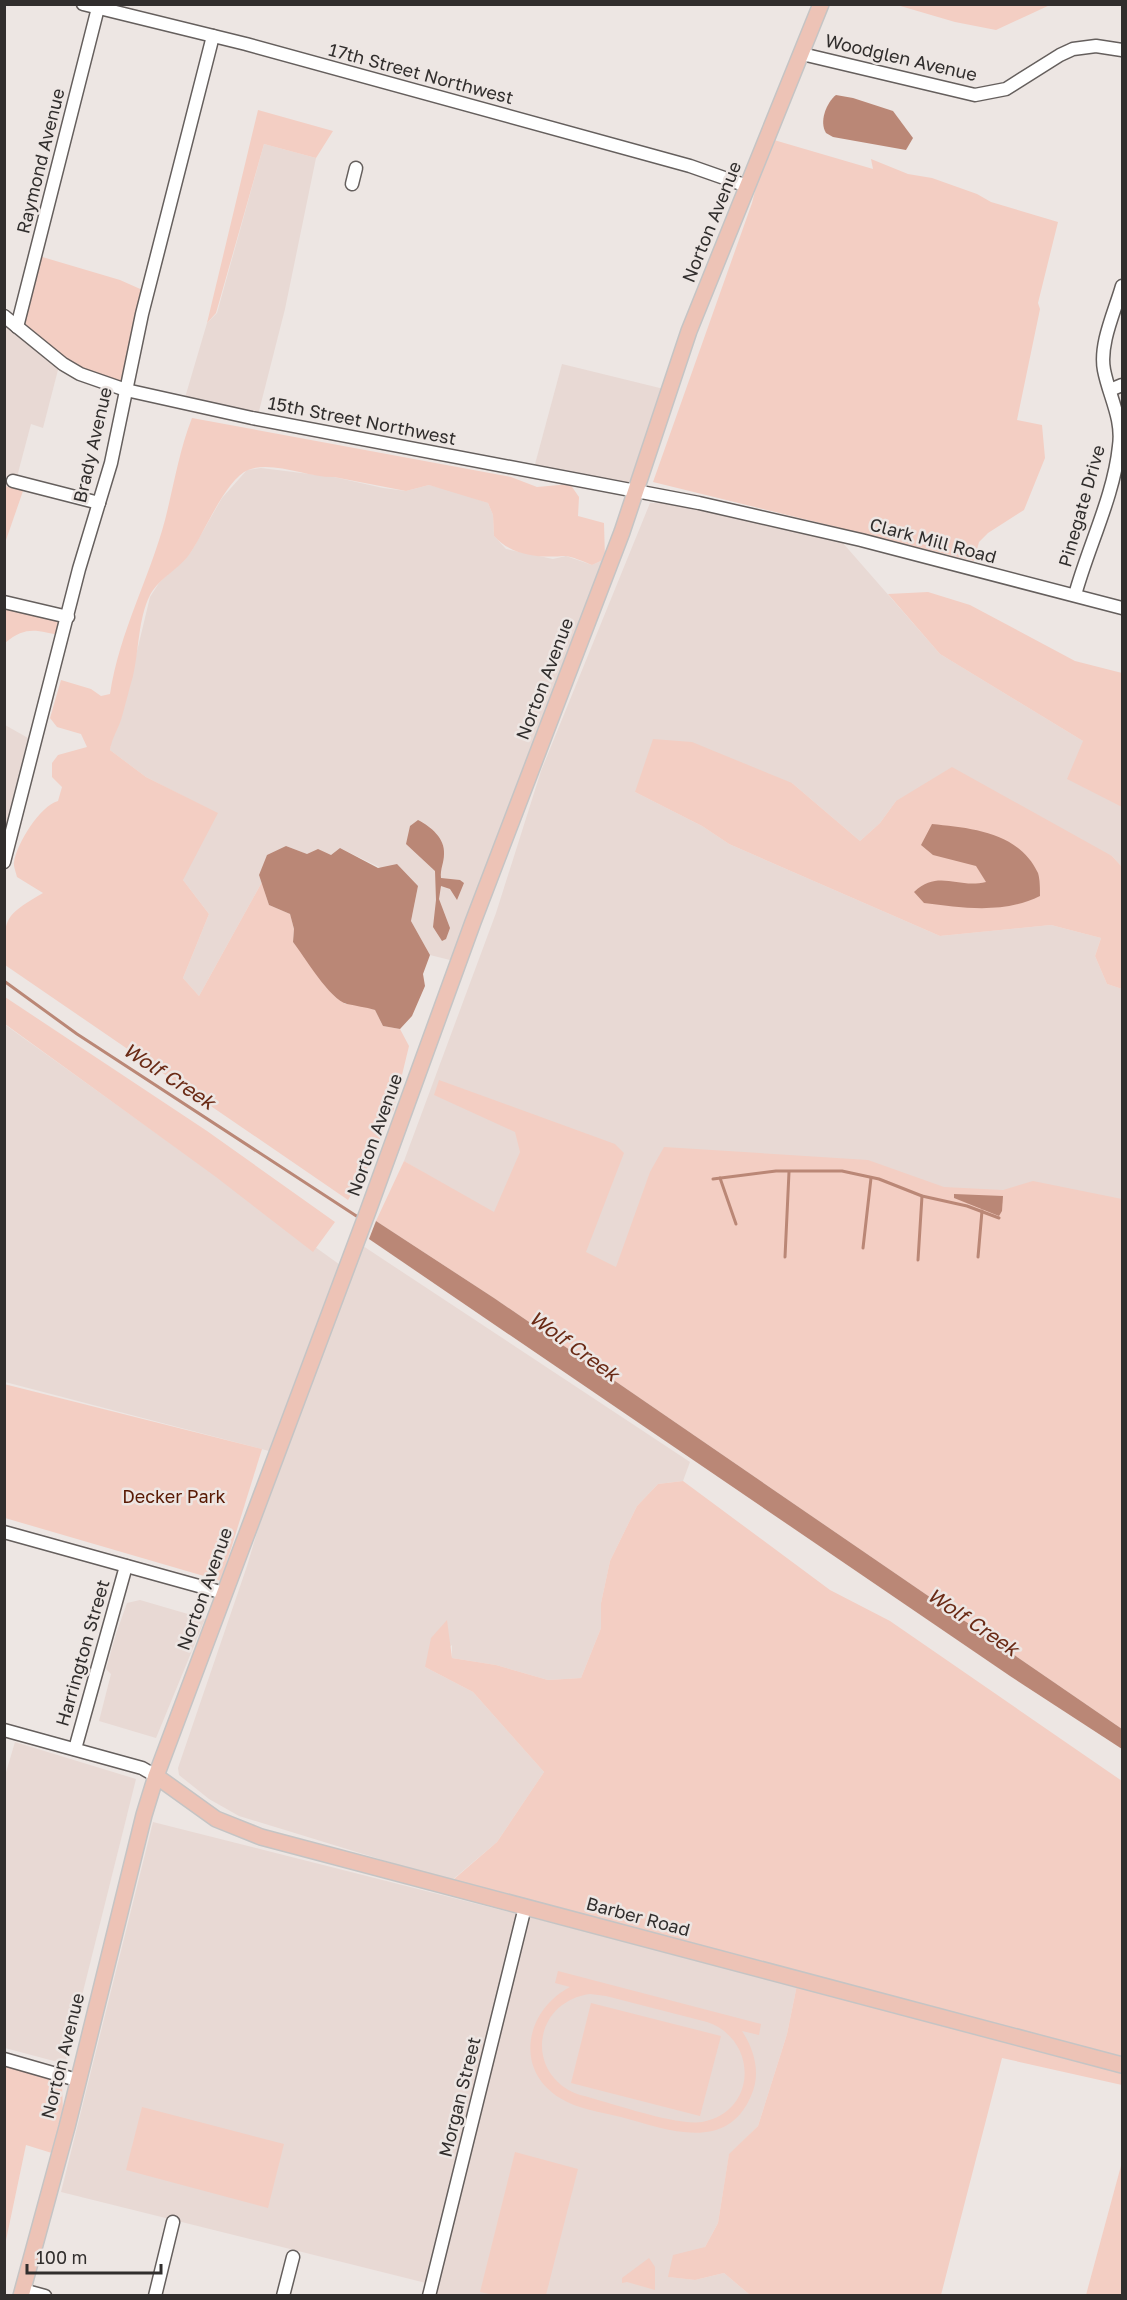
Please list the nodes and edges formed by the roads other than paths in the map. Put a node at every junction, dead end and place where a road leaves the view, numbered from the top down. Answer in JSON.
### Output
{"nodes":[{"id":1,"x":83,"y":4,"type":"edge"},
{"id":2,"x":821,"y":4,"type":"edge"},
{"id":3,"x":98,"y":6,"type":"edge"},
{"id":4,"x":213,"y":36,"type":"junction"},
{"id":5,"x":1122,"y":51,"type":"edge"},
{"id":6,"x":802,"y":54,"type":"junction"},
{"id":7,"x":356,"y":168,"type":"dead end"},
{"id":8,"x":352,"y":184,"type":"dead end"},
{"id":9,"x":747,"y":186,"type":"junction"},
{"id":10,"x":1122,"y":286,"type":"edge"},
{"id":11,"x":4,"y":316,"type":"edge"},
{"id":12,"x":17,"y":327,"type":"junction"},
{"id":13,"x":1122,"y":385,"type":"edge"},
{"id":14,"x":126,"y":390,"type":"junction"},
{"id":15,"x":1110,"y":390,"type":"junction"},
{"id":16,"x":13,"y":482,"type":"dead end"},
{"id":17,"x":637,"y":490,"type":"junction"},
{"id":18,"x":99,"y":503,"type":"junction"},
{"id":19,"x":734,"y":510,"type":"joint"},
{"id":20,"x":1075,"y":596,"type":"junction"},
{"id":21,"x":4,"y":602,"type":"edge"},
{"id":22,"x":1122,"y":608,"type":"edge"},
{"id":23,"x":68,"y":617,"type":"junction"},
{"id":24,"x":4,"y":862,"type":"edge"},
{"id":25,"x":4,"y":1532,"type":"edge"},
{"id":26,"x":126,"y":1566,"type":"junction"},
{"id":27,"x":224,"y":1593,"type":"junction"},
{"id":28,"x":4,"y":1730,"type":"edge"},
{"id":29,"x":75,"y":1749,"type":"junction"},
{"id":30,"x":156,"y":1776,"type":"junction"},
{"id":31,"x":525,"y":1907,"type":"junction"},
{"id":32,"x":4,"y":2060,"type":"edge"},
{"id":33,"x":1122,"y":2065,"type":"edge"},
{"id":34,"x":77,"y":2080,"type":"junction"},
{"id":35,"x":173,"y":2222,"type":"dead end"},
{"id":36,"x":293,"y":2257,"type":"dead end"},
{"id":37,"x":22,"y":2292,"type":"edge"},
{"id":38,"x":45,"y":2295,"type":"edge"},
{"id":39,"x":155,"y":2295,"type":"edge"},
{"id":40,"x":283,"y":2295,"type":"edge"},
{"id":41,"x":429,"y":2295,"type":"edge"}],
"edges":[{"from":1,"to":3,"type":"street","name":"17th Street Northwest"},
{"from":2,"to":6,"type":"main road","name":"Norton Avenue"},
{"from":3,"to":4,"type":"street","name":"17th Street Northwest"},
{"from":3,"to":12,"type":"street","name":"Raymond Avenue"},
{"from":4,"to":9,"type":"street","name":"17th Street Northwest"},
{"from":4,"to":14,"type":"street","name":"Brady Avenue"},
{"from":5,"to":6,"type":"street","name":"Woodglen Avenue"},
{"from":6,"to":9,"type":"main road","name":"Norton Avenue"},
{"from":7,"to":8,"type":"street"},
{"from":9,"to":17,"type":"main road","name":"Norton Avenue"},
{"from":10,"to":15,"type":"street","name":"Pinegate Drive"},
{"from":11,"to":12,"type":"street","name":"15th Street Northwest"},
{"from":12,"to":14,"type":"street","name":"15th Street Northwest"},
{"from":13,"to":15,"type":"street"},
{"from":14,"to":17,"type":"street","name":"15th Street Northwest"},
{"from":14,"to":18,"type":"street","name":"Brady Avenue"},
{"from":15,"to":20,"type":"street","name":"Pinegate Drive"},
{"from":16,"to":18,"type":"street"},
{"from":17,"to":19,"type":"street","name":"15th Street Northwest"},
{"from":17,"to":27,"type":"main road","name":"Norton Avenue"},
{"from":18,"to":23,"type":"street","name":"Brady Avenue"},
{"from":19,"to":20,"type":"street","name":"Clark Mill Road"},
{"from":20,"to":22,"type":"street","name":"Clark Mill Road"},
{"from":21,"to":23,"type":"street"},
{"from":23,"to":24,"type":"street","name":"Brady Avenue"},
{"from":25,"to":26,"type":"street"},
{"from":26,"to":27,"type":"street"},
{"from":26,"to":29,"type":"street","name":"Harrington Street"},
{"from":27,"to":30,"type":"main road","name":"Norton Avenue"},
{"from":28,"to":29,"type":"street"},
{"from":29,"to":30,"type":"street"},
{"from":30,"to":31,"type":"main road","name":"Barber Road"},
{"from":30,"to":34,"type":"main road","name":"Norton Avenue"},
{"from":31,"to":33,"type":"main road","name":"Barber Road"},
{"from":31,"to":41,"type":"street","name":"Morgan Street"},
{"from":32,"to":34,"type":"street"},
{"from":34,"to":37,"type":"main road","name":"Norton Avenue"},
{"from":35,"to":39,"type":"street"},
{"from":36,"to":40,"type":"street"},
{"from":37,"to":38,"type":"street"}]}
